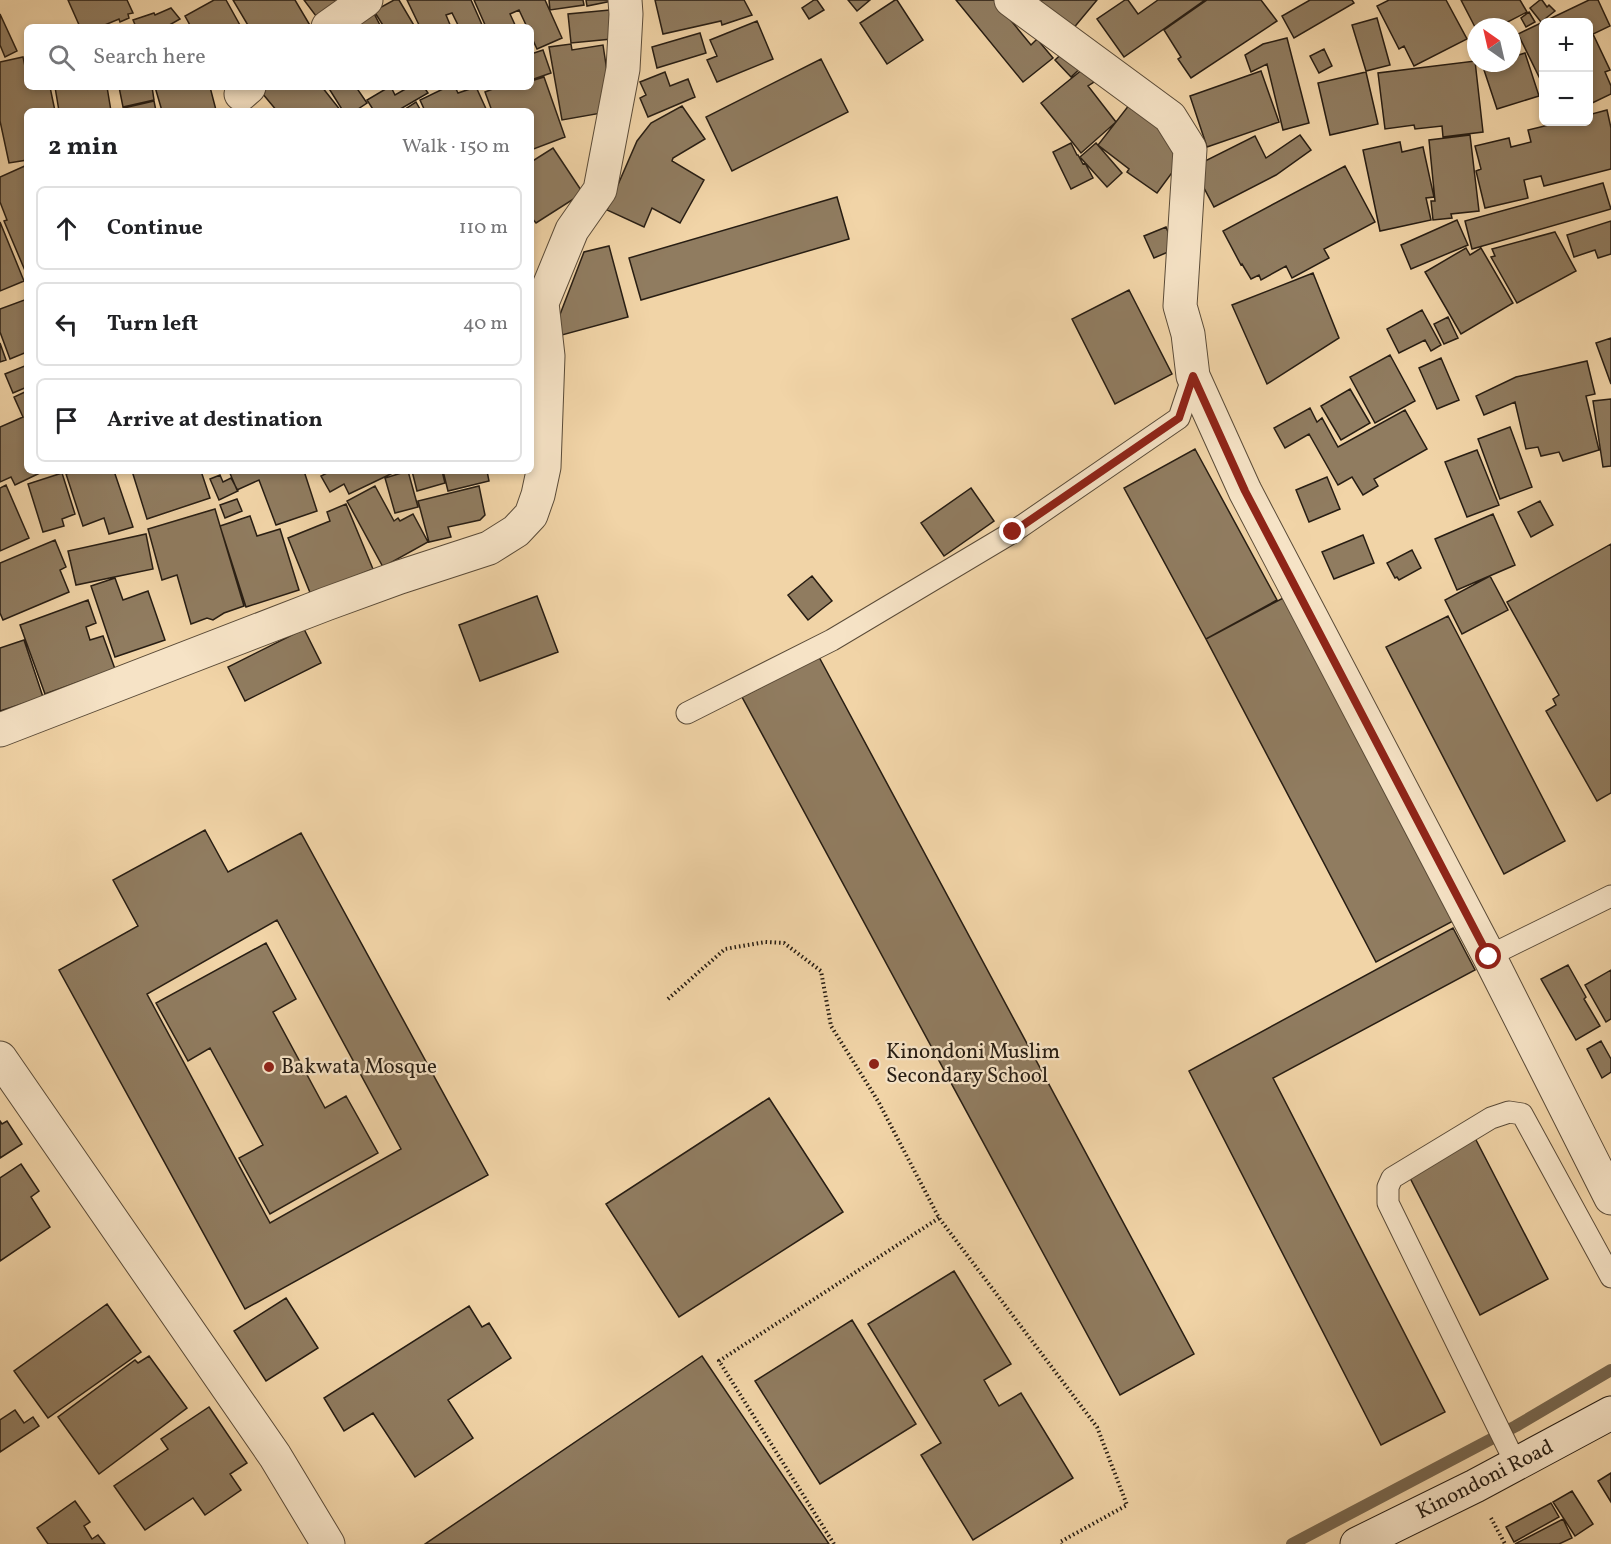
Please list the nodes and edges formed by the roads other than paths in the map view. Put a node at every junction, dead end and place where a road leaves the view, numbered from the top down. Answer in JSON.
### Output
{"nodes":[{"id":1,"x":366,"y":0,"type":"edge"},
{"id":2,"x":625,"y":0,"type":"edge"},
{"id":3,"x":1011,"y":0,"type":"edge"},
{"id":4,"x":332,"y":24,"type":"edge"},
{"id":5,"x":1193,"y":376,"type":"junction"},
{"id":6,"x":687,"y":713,"type":"dead end"},
{"id":7,"x":0,"y":730,"type":"edge"},
{"id":8,"x":1611,"y":896,"type":"edge"},
{"id":9,"x":1489,"y":957,"type":"junction"},
{"id":10,"x":0,"y":1058,"type":"edge"},
{"id":11,"x":1611,"y":1198,"type":"edge"},
{"id":12,"x":1611,"y":1277,"type":"edge"},
{"id":13,"x":1611,"y":1413,"type":"edge"},
{"id":14,"x":1516,"y":1464,"type":"junction"},
{"id":15,"x":328,"y":1544,"type":"edge"},
{"id":16,"x":1357,"y":1544,"type":"edge"}],
"edges":[{"from":1,"to":4,"type":"street"},
{"from":2,"to":7,"type":"street"},
{"from":3,"to":5,"type":"street"},
{"from":5,"to":6,"type":"lane"},
{"from":5,"to":9,"type":"street"},
{"from":8,"to":9,"type":"lane"},
{"from":9,"to":11,"type":"street"},
{"from":10,"to":15,"type":"street"},
{"from":12,"to":14,"type":"lane"},
{"from":13,"to":14,"type":"street","name":"Kinondoni Road"},
{"from":14,"to":16,"type":"street","name":"Kinondoni Road"}]}
